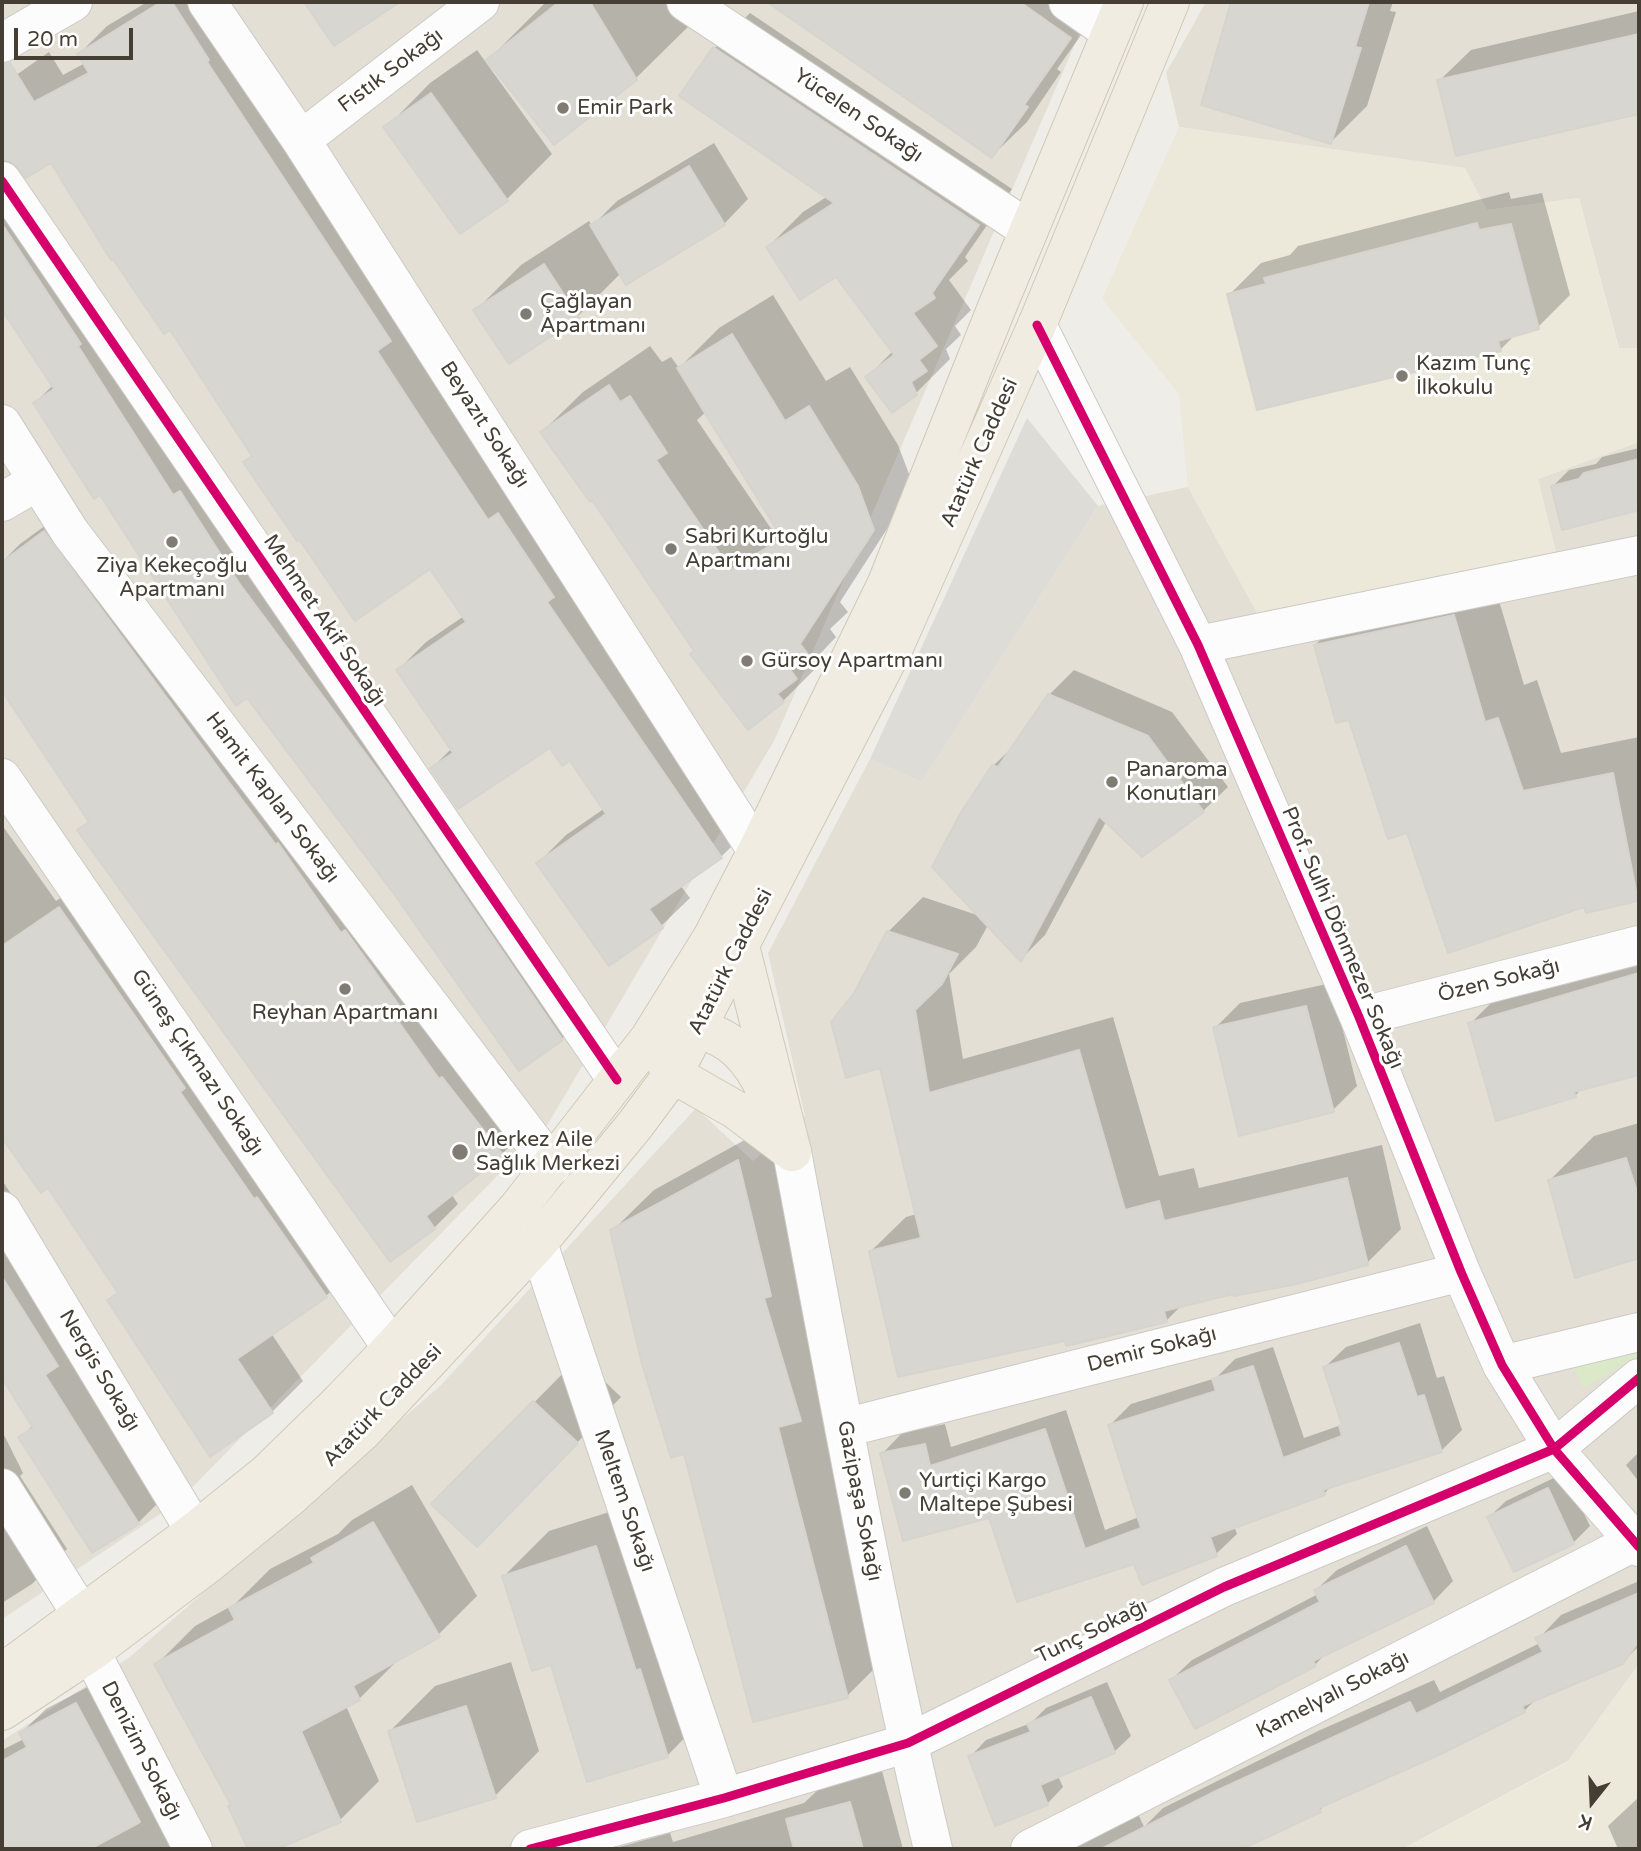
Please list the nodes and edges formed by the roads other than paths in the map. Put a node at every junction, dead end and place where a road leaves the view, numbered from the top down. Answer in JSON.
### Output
{"nodes":[{"id":1,"x":73,"y":2,"type":"edge"},
{"id":2,"x":207,"y":2,"type":"edge"},
{"id":3,"x":480,"y":2,"type":"edge"},
{"id":4,"x":686,"y":2,"type":"edge"},
{"id":5,"x":1068,"y":2,"type":"edge"},
{"id":6,"x":1170,"y":2,"type":"edge"},
{"id":7,"x":1118,"y":17,"type":"edge"},
{"id":8,"x":2,"y":43,"type":"edge"},
{"id":9,"x":301,"y":140,"type":"junction"},
{"id":10,"x":2,"y":181,"type":"edge"},
{"id":11,"x":1029,"y":230,"type":"junction"},
{"id":12,"x":1037,"y":325,"type":"junction"},
{"id":13,"x":2,"y":424,"type":"edge"},
{"id":14,"x":38,"y":481,"type":"junction"},
{"id":15,"x":2,"y":502,"type":"edge"},
{"id":16,"x":1639,"y":555,"type":"edge"},
{"id":17,"x":1198,"y":645,"type":"junction"},
{"id":18,"x":2,"y":778,"type":"edge"},
{"id":19,"x":757,"y":851,"type":"junction"},
{"id":20,"x":1639,"y":944,"type":"edge"},
{"id":21,"x":740,"y":946,"type":"junction"},
{"id":22,"x":1359,"y":1017,"type":"junction"},
{"id":23,"x":696,"y":1029,"type":"junction"},
{"id":24,"x":649,"y":1039,"type":"junction"},
{"id":25,"x":673,"y":1074,"type":"junction"},
{"id":26,"x":617,"y":1080,"type":"junction"},
{"id":27,"x":792,"y":1152,"type":"junction"},
{"id":28,"x":552,"y":1166,"type":"junction"},
{"id":29,"x":518,"y":1208,"type":"junction"},
{"id":30,"x":2,"y":1211,"type":"edge"},
{"id":31,"x":538,"y":1243,"type":"junction"},
{"id":32,"x":1461,"y":1272,"type":"junction"},
{"id":33,"x":1639,"y":1332,"type":"edge"},
{"id":34,"x":392,"y":1349,"type":"junction"},
{"id":35,"x":1502,"y":1365,"type":"junction"},
{"id":36,"x":1639,"y":1378,"type":"edge"},
{"id":37,"x":844,"y":1428,"type":"junction"},
{"id":38,"x":1554,"y":1449,"type":"junction"},
{"id":39,"x":2,"y":1488,"type":"edge"},
{"id":40,"x":195,"y":1531,"type":"junction"},
{"id":41,"x":1638,"y":1544,"type":"edge"},
{"id":42,"x":81,"y":1614,"type":"junction"},
{"id":43,"x":91,"y":1651,"type":"junction"},
{"id":44,"x":2,"y":1673,"type":"edge"},
{"id":45,"x":2,"y":1711,"type":"edge"},
{"id":46,"x":908,"y":1743,"type":"junction"},
{"id":47,"x":724,"y":1798,"type":"junction"},
{"id":48,"x":193,"y":1849,"type":"edge"},
{"id":49,"x":530,"y":1849,"type":"edge"},
{"id":50,"x":933,"y":1849,"type":"edge"},
{"id":51,"x":1030,"y":1849,"type":"edge"}],
"edges":[{"from":1,"to":8,"type":"street"},
{"from":2,"to":9,"type":"street","name":"Beyazıt Sokağı"},
{"from":3,"to":9,"type":"street","name":"Fıstık Sokağı"},
{"from":4,"to":11,"type":"street","name":"Yücelen Sokağı"},
{"from":5,"to":7,"type":"street"},
{"from":6,"to":12,"type":"main road","name":"Atatürk Caddesi"},
{"from":7,"to":11,"type":"main road","name":"Atatürk Caddesi"},
{"from":9,"to":19,"type":"street","name":"Beyazıt Sokağı"},
{"from":10,"to":26,"type":"street","name":"Mehmet Akif Sokağı"},
{"from":11,"to":19,"type":"main road","name":"Atatürk Caddesi"},
{"from":12,"to":17,"type":"street","name":"Prof. Sulhi Dönmezer Sokağı"},
{"from":12,"to":21,"type":"main road","name":"Atatürk Caddesi"},
{"from":13,"to":14,"type":"street","name":"Hamit Kaplan Sokağı"},
{"from":14,"to":15,"type":"street"},
{"from":14,"to":28,"type":"street","name":"Hamit Kaplan Sokağı"},
{"from":16,"to":17,"type":"street"},
{"from":17,"to":22,"type":"street","name":"Prof. Sulhi Dönmezer Sokağı"},
{"from":18,"to":34,"type":"street","name":"Güneş Çıkmazı Sokağı"},
{"from":19,"to":24,"type":"main road","name":"Atatürk Caddesi"},
{"from":20,"to":22,"type":"street","name":"Özen Sokağı"},
{"from":21,"to":23,"type":"main road","name":"Atatürk Caddesi"},
{"from":21,"to":27,"type":"main road"},
{"from":22,"to":32,"type":"street","name":"Prof. Sulhi Dönmezer Sokağı"},
{"from":23,"to":24,"type":"main road"},
{"from":23,"to":25,"type":"main road","name":"Atatürk Caddesi"},
{"from":23,"to":27,"type":"main road"},
{"from":24,"to":25,"type":"main road"},
{"from":24,"to":26,"type":"main road","name":"Atatürk Caddesi"},
{"from":25,"to":27,"type":"main road"},
{"from":25,"to":31,"type":"main road","name":"Atatürk Caddesi"},
{"from":26,"to":28,"type":"main road","name":"Atatürk Caddesi"},
{"from":27,"to":37,"type":"street","name":"Gazipaşa Sokağı"},
{"from":28,"to":29,"type":"main road","name":"Atatürk Caddesi"},
{"from":29,"to":31,"type":"street","name":"Meltem Sokağı"},
{"from":29,"to":34,"type":"main road","name":"Atatürk Caddesi"},
{"from":30,"to":40,"type":"street","name":"Nergis Sokağı"},
{"from":31,"to":43,"type":"main road","name":"Atatürk Caddesi"},
{"from":31,"to":47,"type":"street","name":"Meltem Sokağı"},
{"from":32,"to":35,"type":"street","name":"Prof. Sulhi Dönmezer Sokağı"},
{"from":32,"to":37,"type":"street","name":"Demir Sokağı"},
{"from":33,"to":35,"type":"street"},
{"from":34,"to":40,"type":"main road","name":"Atatürk Caddesi"},
{"from":35,"to":38,"type":"street","name":"Prof. Sulhi Dönmezer Sokağı"},
{"from":36,"to":38,"type":"street","name":"Tunç Sokağı"},
{"from":37,"to":46,"type":"street","name":"Gazipaşa Sokağı"},
{"from":38,"to":41,"type":"street","name":"Prof. Sulhi Dönmezer Sokağı"},
{"from":38,"to":46,"type":"street","name":"Tunç Sokağı"},
{"from":39,"to":42,"type":"street"},
{"from":40,"to":42,"type":"main road","name":"Atatürk Caddesi"},
{"from":41,"to":51,"type":"street","name":"Kamelyalı Sokağı"},
{"from":42,"to":44,"type":"main road","name":"Atatürk Caddesi"},
{"from":43,"to":45,"type":"main road","name":"Atatürk Caddesi"},
{"from":43,"to":48,"type":"street","name":"Denizim Sokağı"},
{"from":46,"to":47,"type":"street","name":"Tunç Sokağı"},
{"from":46,"to":50,"type":"street","name":"Gazipaşa Sokağı"},
{"from":47,"to":49,"type":"street","name":"Tunç Sokağı"}]}
